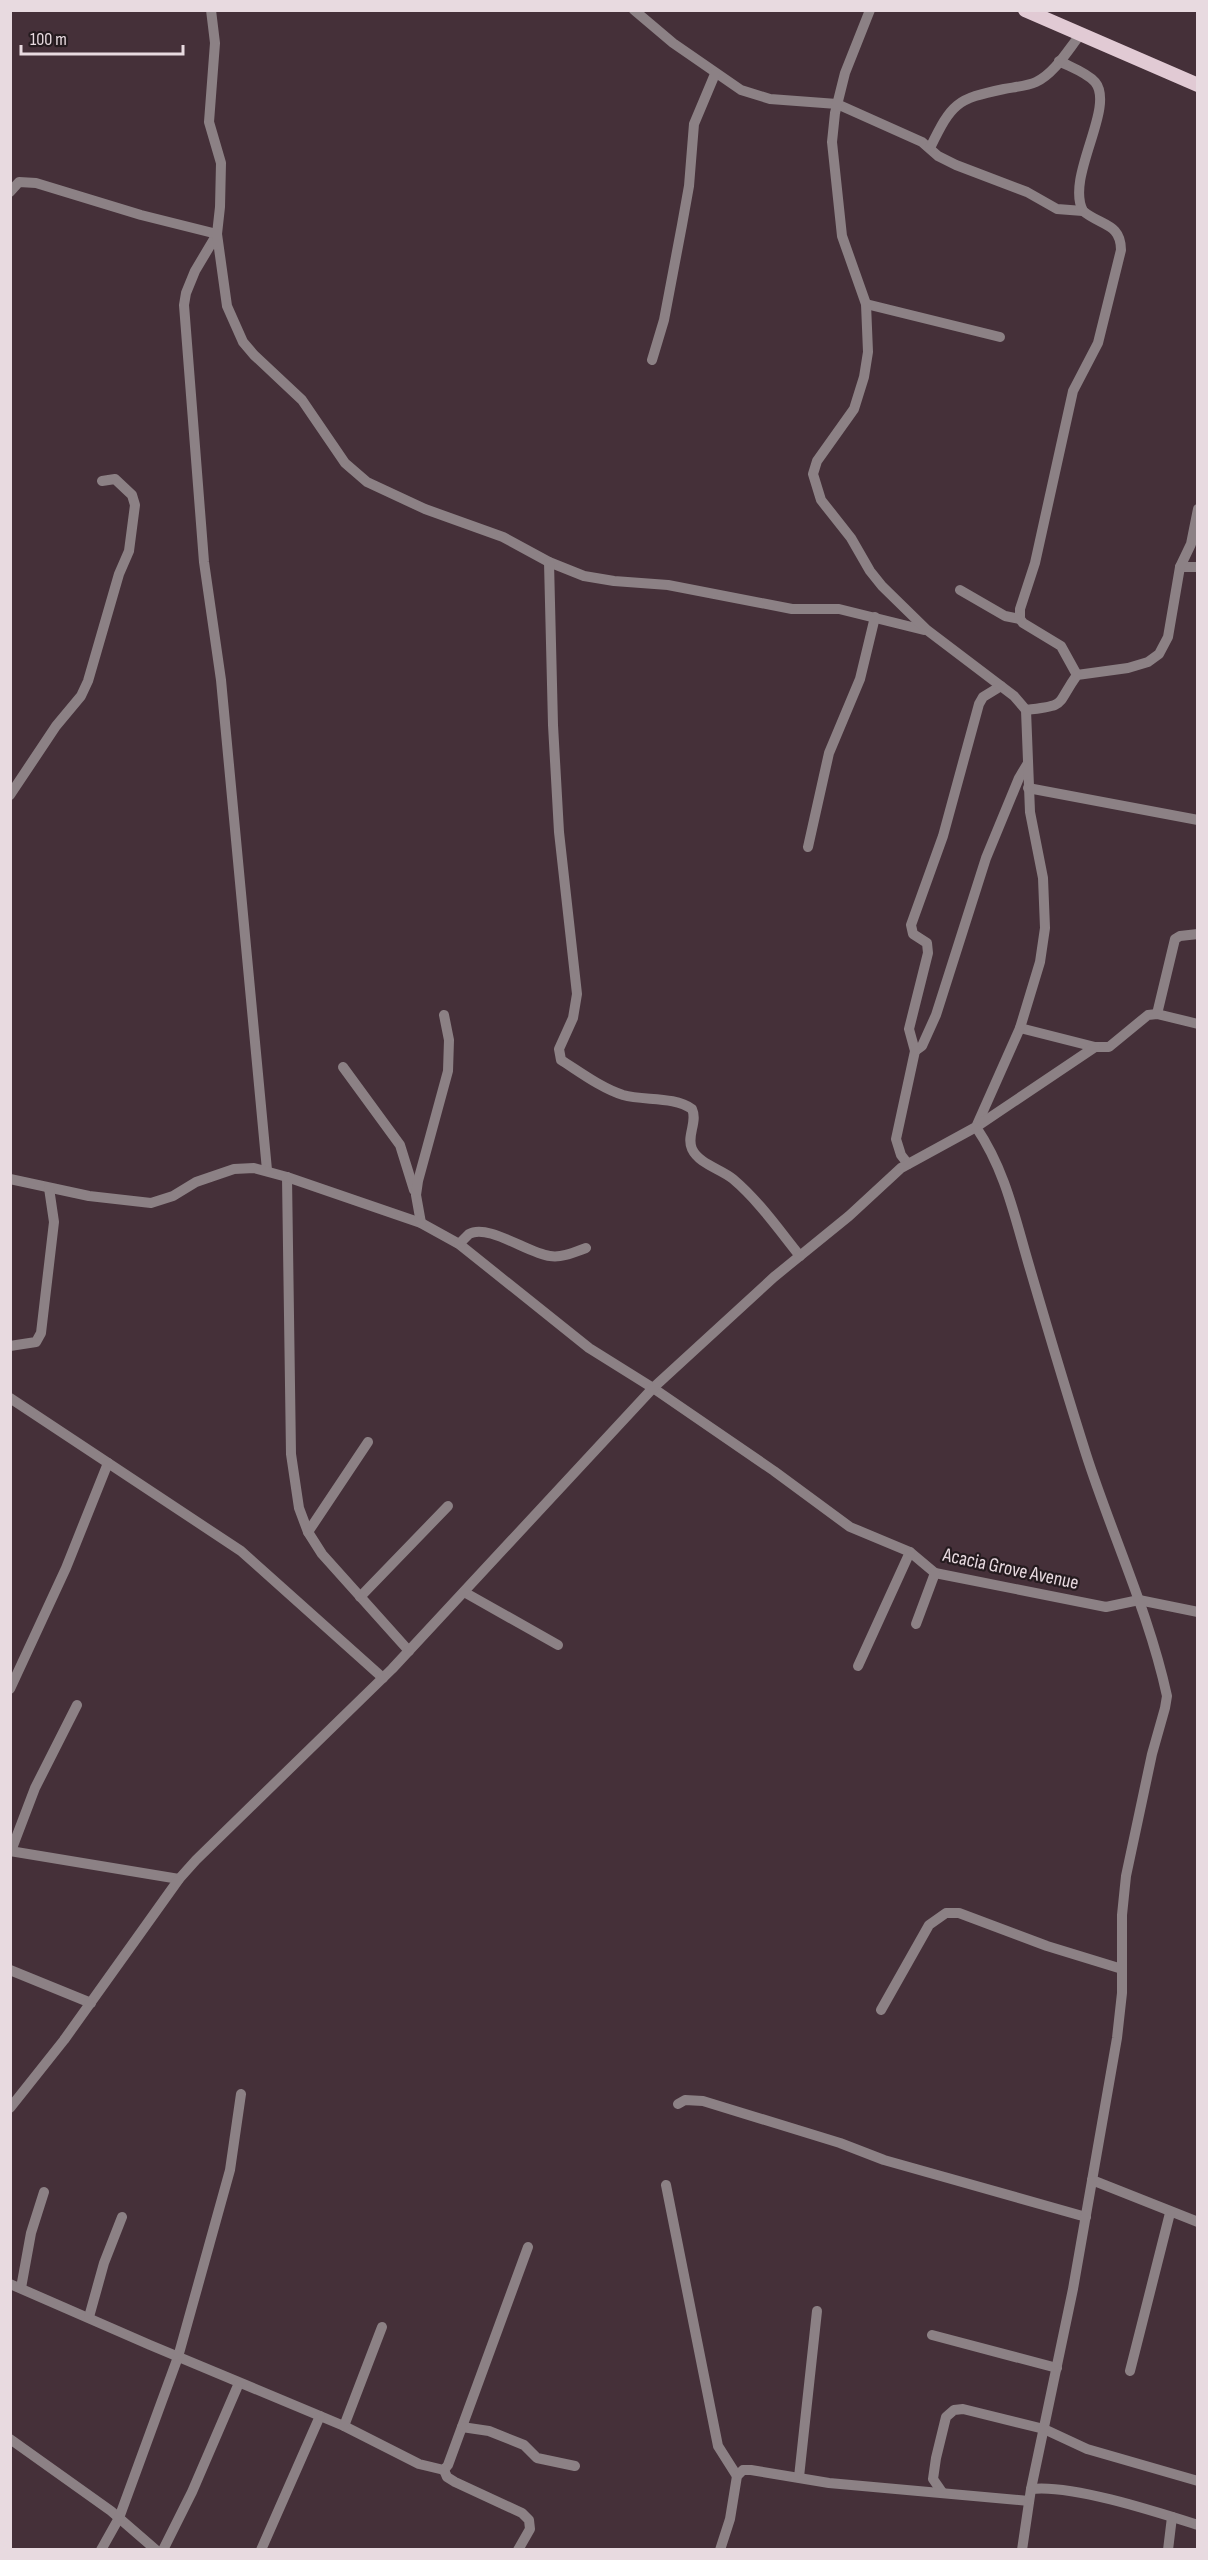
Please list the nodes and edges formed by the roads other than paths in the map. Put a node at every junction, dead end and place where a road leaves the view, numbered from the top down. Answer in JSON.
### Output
{"nodes":[{"id":1,"x":211,"y":10,"type":"edge"},
{"id":2,"x":634,"y":10,"type":"edge"},
{"id":3,"x":870,"y":10,"type":"edge"},
{"id":4,"x":1025,"y":10,"type":"edge"},
{"id":5,"x":1080,"y":35,"type":"junction"},
{"id":6,"x":1059,"y":61,"type":"junction"},
{"id":7,"x":715,"y":74,"type":"junction"},
{"id":8,"x":1197,"y":85,"type":"edge"},
{"id":9,"x":837,"y":104,"type":"junction"},
{"id":10,"x":930,"y":148,"type":"junction"},
{"id":11,"x":10,"y":192,"type":"edge"},
{"id":12,"x":1083,"y":211,"type":"junction"},
{"id":13,"x":217,"y":234,"type":"junction"},
{"id":14,"x":866,"y":304,"type":"junction"},
{"id":15,"x":1000,"y":337,"type":"dead end"},
{"id":16,"x":652,"y":360,"type":"dead end"},
{"id":17,"x":102,"y":481,"type":"dead end"},
{"id":18,"x":1197,"y":509,"type":"edge"},
{"id":19,"x":1194,"y":542,"type":"edge"},
{"id":20,"x":549,"y":562,"type":"junction"},
{"id":21,"x":1180,"y":567,"type":"junction"},
{"id":22,"x":1197,"y":567,"type":"edge"},
{"id":23,"x":960,"y":590,"type":"dead end"},
{"id":24,"x":875,"y":617,"type":"junction"},
{"id":25,"x":1020,"y":619,"type":"junction"},
{"id":26,"x":927,"y":630,"type":"junction"},
{"id":27,"x":1077,"y":675,"type":"junction"},
{"id":28,"x":1001,"y":686,"type":"junction"},
{"id":29,"x":1026,"y":710,"type":"junction"},
{"id":30,"x":1028,"y":763,"type":"junction"},
{"id":31,"x":1028,"y":788,"type":"junction"},
{"id":32,"x":10,"y":795,"type":"edge"},
{"id":33,"x":1197,"y":820,"type":"edge"},
{"id":34,"x":808,"y":847,"type":"dead end"},
{"id":35,"x":1197,"y":934,"type":"edge"},
{"id":36,"x":1157,"y":1014,"type":"junction"},
{"id":37,"x":444,"y":1015,"type":"dead end"},
{"id":38,"x":1197,"y":1024,"type":"edge"},
{"id":39,"x":1020,"y":1028,"type":"junction"},
{"id":40,"x":1095,"y":1047,"type":"junction"},
{"id":41,"x":915,"y":1051,"type":"junction"},
{"id":42,"x":343,"y":1067,"type":"dead end"},
{"id":43,"x":976,"y":1127,"type":"junction"},
{"id":44,"x":908,"y":1164,"type":"junction"},
{"id":45,"x":267,"y":1170,"type":"junction"},
{"id":46,"x":287,"y":1177,"type":"junction"},
{"id":47,"x":10,"y":1179,"type":"edge"},
{"id":48,"x":49,"y":1188,"type":"junction"},
{"id":49,"x":416,"y":1195,"type":"junction"},
{"id":50,"x":421,"y":1223,"type":"junction"},
{"id":51,"x":459,"y":1244,"type":"junction"},
{"id":52,"x":586,"y":1248,"type":"dead end"},
{"id":53,"x":800,"y":1256,"type":"junction"},
{"id":54,"x":10,"y":1346,"type":"edge"},
{"id":55,"x":653,"y":1388,"type":"junction"},
{"id":56,"x":10,"y":1398,"type":"edge"},
{"id":57,"x":368,"y":1442,"type":"dead end"},
{"id":58,"x":108,"y":1464,"type":"junction"},
{"id":59,"x":448,"y":1506,"type":"dead end"},
{"id":60,"x":308,"y":1532,"type":"junction"},
{"id":61,"x":910,"y":1552,"type":"junction"},
{"id":62,"x":935,"y":1573,"type":"junction"},
{"id":63,"x":464,"y":1592,"type":"junction"},
{"id":64,"x":360,"y":1597,"type":"junction"},
{"id":65,"x":1139,"y":1600,"type":"junction"},
{"id":66,"x":1197,"y":1612,"type":"edge"},
{"id":67,"x":916,"y":1624,"type":"dead end"},
{"id":68,"x":558,"y":1645,"type":"dead end"},
{"id":69,"x":409,"y":1651,"type":"junction"},
{"id":70,"x":858,"y":1666,"type":"dead end"},
{"id":71,"x":383,"y":1678,"type":"junction"},
{"id":72,"x":10,"y":1689,"type":"edge"},
{"id":73,"x":77,"y":1705,"type":"dead end"},
{"id":74,"x":11,"y":1851,"type":"edge"},
{"id":75,"x":180,"y":1879,"type":"junction"},
{"id":76,"x":1122,"y":1969,"type":"junction"},
{"id":77,"x":10,"y":1970,"type":"edge"},
{"id":78,"x":91,"y":2003,"type":"junction"},
{"id":79,"x":882,"y":2010,"type":"dead end"},
{"id":80,"x":241,"y":2094,"type":"dead end"},
{"id":81,"x":678,"y":2104,"type":"dead end"},
{"id":82,"x":10,"y":2108,"type":"edge"},
{"id":83,"x":1092,"y":2180,"type":"junction"},
{"id":84,"x":666,"y":2186,"type":"dead end"},
{"id":85,"x":44,"y":2192,"type":"dead end"},
{"id":86,"x":1170,"y":2213,"type":"junction"},
{"id":87,"x":122,"y":2217,"type":"dead end"},
{"id":88,"x":1086,"y":2217,"type":"junction"},
{"id":89,"x":1197,"y":2222,"type":"edge"},
{"id":90,"x":528,"y":2247,"type":"dead end"},
{"id":91,"x":16,"y":2286,"type":"edge"},
{"id":92,"x":817,"y":2311,"type":"dead end"},
{"id":93,"x":89,"y":2317,"type":"junction"},
{"id":94,"x":382,"y":2327,"type":"dead end"},
{"id":95,"x":932,"y":2336,"type":"dead end"},
{"id":96,"x":178,"y":2357,"type":"junction"},
{"id":97,"x":1057,"y":2368,"type":"junction"},
{"id":98,"x":1130,"y":2371,"type":"dead end"},
{"id":99,"x":239,"y":2383,"type":"junction"},
{"id":100,"x":320,"y":2416,"type":"junction"},
{"id":101,"x":344,"y":2426,"type":"junction"},
{"id":102,"x":462,"y":2427,"type":"junction"},
{"id":103,"x":1044,"y":2429,"type":"junction"},
{"id":104,"x":10,"y":2439,"type":"edge"},
{"id":105,"x":575,"y":2466,"type":"dead end"},
{"id":106,"x":444,"y":2470,"type":"junction"},
{"id":107,"x":737,"y":2476,"type":"junction"},
{"id":108,"x":799,"y":2478,"type":"junction"},
{"id":109,"x":1197,"y":2481,"type":"edge"},
{"id":110,"x":1031,"y":2489,"type":"junction"},
{"id":111,"x":942,"y":2492,"type":"junction"},
{"id":112,"x":1029,"y":2501,"type":"junction"},
{"id":113,"x":1172,"y":2517,"type":"junction"},
{"id":114,"x":119,"y":2518,"type":"junction"},
{"id":115,"x":1197,"y":2525,"type":"edge"},
{"id":116,"x":101,"y":2550,"type":"edge"},
{"id":117,"x":156,"y":2550,"type":"edge"},
{"id":118,"x":163,"y":2550,"type":"edge"},
{"id":119,"x":261,"y":2550,"type":"edge"},
{"id":120,"x":518,"y":2550,"type":"edge"},
{"id":121,"x":720,"y":2550,"type":"edge"},
{"id":122,"x":1022,"y":2550,"type":"edge"},
{"id":123,"x":1168,"y":2550,"type":"edge"}],
"edges":[{"from":1,"to":13,"type":"street"},
{"from":2,"to":7,"type":"street"},
{"from":3,"to":9,"type":"street"},
{"from":4,"to":5,"type":"main road"},
{"from":5,"to":6,"type":"street"},
{"from":5,"to":8,"type":"main road"},
{"from":6,"to":10,"type":"street"},
{"from":6,"to":12,"type":"street"},
{"from":7,"to":9,"type":"street"},
{"from":7,"to":16,"type":"street"},
{"from":9,"to":10,"type":"street"},
{"from":9,"to":14,"type":"street"},
{"from":10,"to":12,"type":"street"},
{"from":11,"to":13,"type":"street"},
{"from":12,"to":25,"type":"street"},
{"from":13,"to":20,"type":"street"},
{"from":13,"to":45,"type":"street"},
{"from":14,"to":15,"type":"street"},
{"from":14,"to":26,"type":"street"},
{"from":17,"to":32,"type":"street"},
{"from":18,"to":19,"type":"street"},
{"from":19,"to":21,"type":"street"},
{"from":20,"to":24,"type":"street"},
{"from":20,"to":53,"type":"street"},
{"from":21,"to":22,"type":"street"},
{"from":21,"to":27,"type":"street"},
{"from":23,"to":25,"type":"street"},
{"from":24,"to":26,"type":"street"},
{"from":24,"to":34,"type":"street"},
{"from":25,"to":27,"type":"street"},
{"from":26,"to":28,"type":"street"},
{"from":27,"to":29,"type":"street"},
{"from":28,"to":29,"type":"street"},
{"from":28,"to":41,"type":"street"},
{"from":29,"to":30,"type":"street"},
{"from":30,"to":31,"type":"street"},
{"from":30,"to":41,"type":"street"},
{"from":31,"to":33,"type":"street"},
{"from":31,"to":39,"type":"street"},
{"from":35,"to":36,"type":"street"},
{"from":36,"to":38,"type":"street"},
{"from":36,"to":40,"type":"street"},
{"from":37,"to":49,"type":"street"},
{"from":39,"to":40,"type":"street"},
{"from":39,"to":43,"type":"street"},
{"from":40,"to":43,"type":"street"},
{"from":41,"to":44,"type":"street"},
{"from":42,"to":49,"type":"street"},
{"from":43,"to":44,"type":"street"},
{"from":43,"to":65,"type":"street"},
{"from":44,"to":53,"type":"street"},
{"from":45,"to":46,"type":"street","name":"Acacia Grove Avenue"},
{"from":45,"to":48,"type":"street","name":"Acacia Grove Avenue"},
{"from":46,"to":50,"type":"street","name":"Acacia Grove Avenue"},
{"from":46,"to":60,"type":"street"},
{"from":47,"to":48,"type":"street","name":"Acacia Grove Avenue"},
{"from":48,"to":54,"type":"street"},
{"from":49,"to":50,"type":"street"},
{"from":50,"to":51,"type":"street","name":"Acacia Grove Avenue"},
{"from":51,"to":52,"type":"street"},
{"from":51,"to":55,"type":"street","name":"Acacia Grove Avenue"},
{"from":53,"to":55,"type":"street"},
{"from":55,"to":61,"type":"street","name":"Acacia Grove Avenue"},
{"from":55,"to":63,"type":"street"},
{"from":56,"to":58,"type":"street"},
{"from":57,"to":60,"type":"street"},
{"from":58,"to":71,"type":"street"},
{"from":58,"to":72,"type":"street"},
{"from":59,"to":64,"type":"street"},
{"from":60,"to":64,"type":"street"},
{"from":61,"to":62,"type":"street","name":"Acacia Grove Avenue"},
{"from":61,"to":70,"type":"street"},
{"from":62,"to":65,"type":"street","name":"Acacia Grove Avenue"},
{"from":62,"to":67,"type":"street"},
{"from":63,"to":68,"type":"street"},
{"from":63,"to":69,"type":"street"},
{"from":64,"to":69,"type":"street"},
{"from":65,"to":66,"type":"street","name":"Acacia Grove Avenue"},
{"from":65,"to":76,"type":"street"},
{"from":69,"to":71,"type":"street"},
{"from":71,"to":75,"type":"street"},
{"from":73,"to":74,"type":"street"},
{"from":74,"to":75,"type":"street"},
{"from":75,"to":78,"type":"street"},
{"from":76,"to":79,"type":"street"},
{"from":76,"to":83,"type":"street"},
{"from":77,"to":78,"type":"street"},
{"from":78,"to":82,"type":"street"},
{"from":80,"to":96,"type":"street"},
{"from":81,"to":88,"type":"street"},
{"from":83,"to":86,"type":"street"},
{"from":83,"to":88,"type":"street"},
{"from":84,"to":107,"type":"street"},
{"from":85,"to":91,"type":"street"},
{"from":86,"to":89,"type":"street"},
{"from":86,"to":98,"type":"street"},
{"from":87,"to":93,"type":"street"},
{"from":88,"to":97,"type":"street"},
{"from":90,"to":102,"type":"street"},
{"from":91,"to":93,"type":"street"},
{"from":92,"to":108,"type":"street"},
{"from":93,"to":96,"type":"street"},
{"from":94,"to":101,"type":"street"},
{"from":95,"to":97,"type":"street"},
{"from":96,"to":99,"type":"street"},
{"from":96,"to":114,"type":"street"},
{"from":97,"to":103,"type":"street"},
{"from":99,"to":100,"type":"street"},
{"from":99,"to":118,"type":"street"},
{"from":100,"to":101,"type":"street"},
{"from":100,"to":119,"type":"street"},
{"from":101,"to":106,"type":"street"},
{"from":102,"to":105,"type":"street"},
{"from":102,"to":106,"type":"street"},
{"from":103,"to":109,"type":"street"},
{"from":103,"to":110,"type":"street"},
{"from":103,"to":111,"type":"street"},
{"from":104,"to":114,"type":"street"},
{"from":106,"to":120,"type":"street"},
{"from":107,"to":108,"type":"street"},
{"from":107,"to":121,"type":"street"},
{"from":108,"to":111,"type":"street"},
{"from":110,"to":112,"type":"street"},
{"from":110,"to":113,"type":"street"},
{"from":111,"to":112,"type":"street"},
{"from":112,"to":122,"type":"street"},
{"from":113,"to":115,"type":"street"},
{"from":113,"to":123,"type":"street"},
{"from":114,"to":116,"type":"street"},
{"from":114,"to":117,"type":"street"}]}
